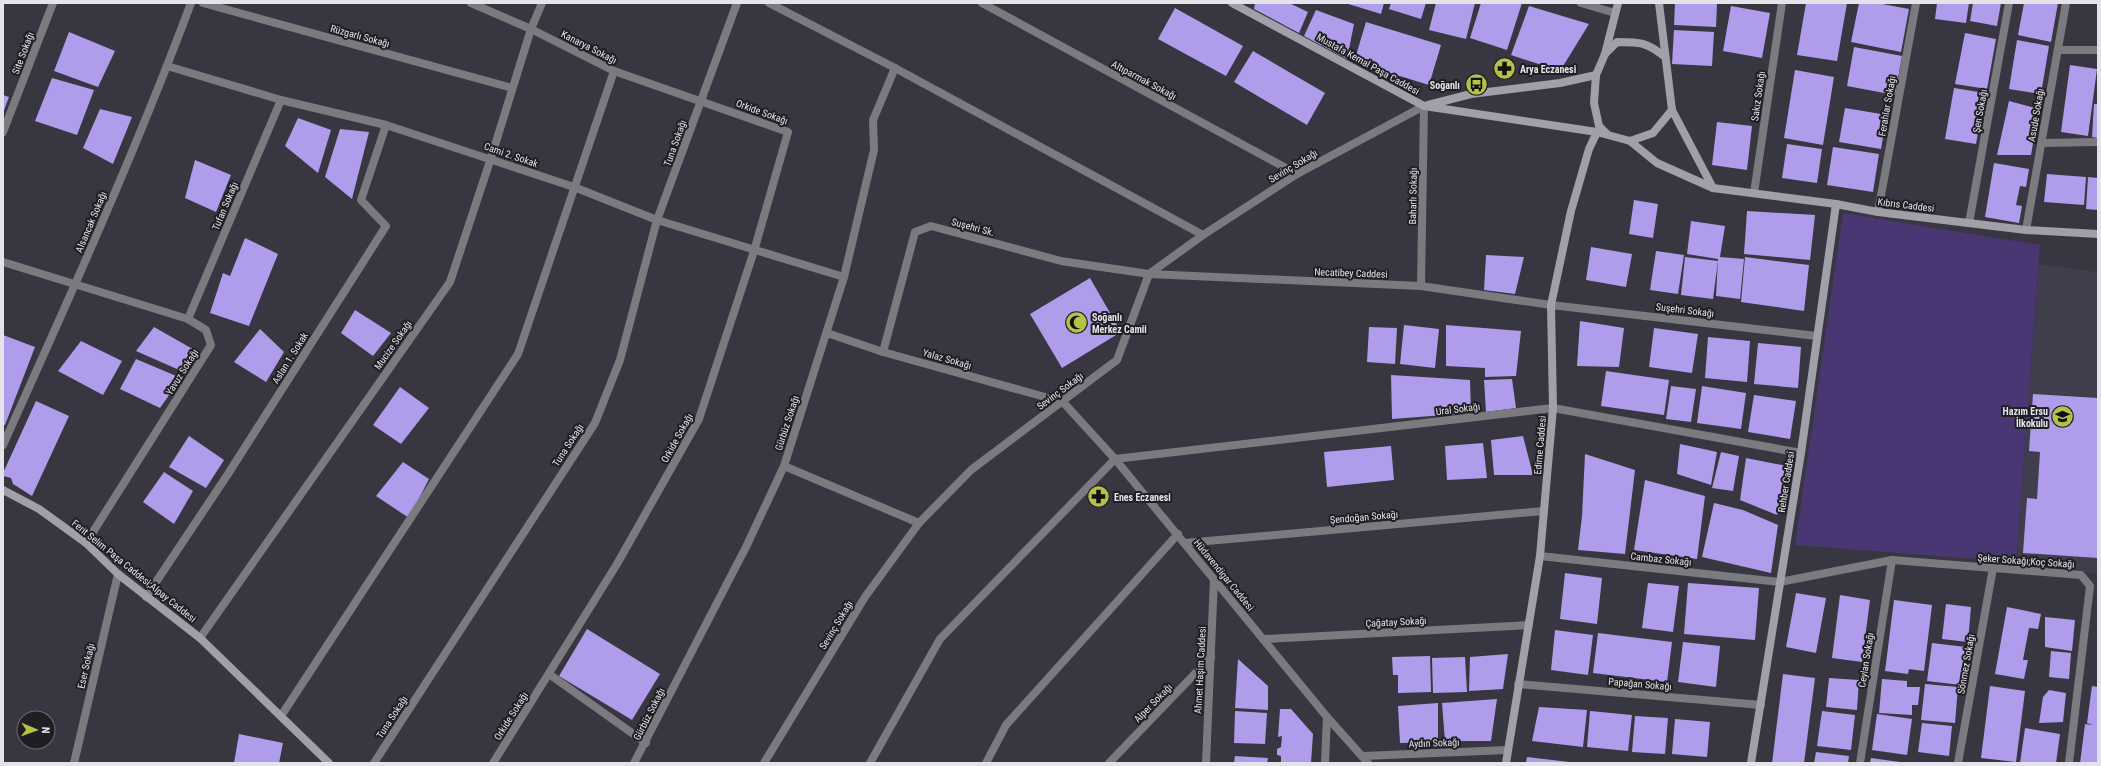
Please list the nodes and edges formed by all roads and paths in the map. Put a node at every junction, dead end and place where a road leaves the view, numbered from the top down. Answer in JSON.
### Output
{"nodes":[{"id":1,"x":53,"y":3,"type":"edge"},
{"id":2,"x":191,"y":3,"type":"edge"},
{"id":3,"x":203,"y":3,"type":"edge"},
{"id":4,"x":471,"y":3,"type":"edge"},
{"id":5,"x":542,"y":3,"type":"edge"},
{"id":6,"x":737,"y":3,"type":"edge"},
{"id":7,"x":768,"y":3,"type":"edge"},
{"id":8,"x":982,"y":3,"type":"edge"},
{"id":9,"x":1232,"y":3,"type":"edge"},
{"id":10,"x":1580,"y":3,"type":"edge"},
{"id":11,"x":1618,"y":3,"type":"edge"},
{"id":12,"x":1659,"y":3,"type":"edge"},
{"id":13,"x":1782,"y":3,"type":"edge"},
{"id":14,"x":1916,"y":3,"type":"edge"},
{"id":15,"x":2010,"y":3,"type":"edge"},
{"id":16,"x":2066,"y":3,"type":"edge"},
{"id":17,"x":1615,"y":13,"type":"junction"},
{"id":18,"x":531,"y":29,"type":"junction"},
{"id":19,"x":2058,"y":50,"type":"junction"},
{"id":20,"x":2098,"y":50,"type":"edge"},
{"id":21,"x":1605,"y":54,"type":"junction"},
{"id":22,"x":1665,"y":57,"type":"junction"},
{"id":23,"x":167,"y":66,"type":"junction"},
{"id":24,"x":895,"y":68,"type":"junction"},
{"id":25,"x":614,"y":71,"type":"junction"},
{"id":26,"x":1596,"y":74,"type":"junction"},
{"id":27,"x":512,"y":88,"type":"junction"},
{"id":28,"x":281,"y":100,"type":"junction"},
{"id":29,"x":701,"y":100,"type":"junction"},
{"id":30,"x":1424,"y":106,"type":"junction"},
{"id":31,"x":1672,"y":110,"type":"junction"},
{"id":32,"x":386,"y":125,"type":"junction"},
{"id":33,"x":3,"y":132,"type":"edge"},
{"id":34,"x":1597,"y":132,"type":"junction"},
{"id":35,"x":1611,"y":137,"type":"junction"},
{"id":36,"x":1630,"y":141,"type":"junction"},
{"id":37,"x":2098,"y":142,"type":"edge"},
{"id":38,"x":2042,"y":143,"type":"junction"},
{"id":39,"x":491,"y":158,"type":"junction"},
{"id":40,"x":1297,"y":174,"type":"junction"},
{"id":41,"x":574,"y":187,"type":"junction"},
{"id":42,"x":1713,"y":188,"type":"junction"},
{"id":43,"x":1754,"y":193,"type":"junction"},
{"id":44,"x":1836,"y":204,"type":"junction"},
{"id":45,"x":1878,"y":212,"type":"junction"},
{"id":46,"x":657,"y":220,"type":"junction"},
{"id":47,"x":1969,"y":223,"type":"junction"},
{"id":48,"x":2026,"y":230,"type":"junction"},
{"id":49,"x":2098,"y":234,"type":"edge"},
{"id":50,"x":1204,"y":235,"type":"junction"},
{"id":51,"x":754,"y":251,"type":"junction"},
{"id":52,"x":3,"y":262,"type":"edge"},
{"id":53,"x":1149,"y":274,"type":"junction"},
{"id":54,"x":844,"y":277,"type":"junction"},
{"id":55,"x":76,"y":286,"type":"junction"},
{"id":56,"x":1421,"y":286,"type":"junction"},
{"id":57,"x":1550,"y":305,"type":"junction"},
{"id":58,"x":188,"y":319,"type":"junction"},
{"id":59,"x":827,"y":333,"type":"junction"},
{"id":60,"x":1816,"y":336,"type":"junction"},
{"id":61,"x":883,"y":352,"type":"junction"},
{"id":62,"x":1063,"y":402,"type":"junction"},
{"id":63,"x":1553,"y":408,"type":"junction"},
{"id":64,"x":3,"y":445,"type":"edge"},
{"id":65,"x":1801,"y":453,"type":"junction"},
{"id":66,"x":1115,"y":459,"type":"junction"},
{"id":67,"x":784,"y":466,"type":"junction"},
{"id":68,"x":3,"y":490,"type":"edge"},
{"id":69,"x":1544,"y":511,"type":"junction"},
{"id":70,"x":919,"y":523,"type":"junction"},
{"id":71,"x":1178,"y":534,"type":"junction"},
{"id":72,"x":86,"y":543,"type":"junction"},
{"id":73,"x":1186,"y":543,"type":"junction"},
{"id":74,"x":1540,"y":556,"type":"junction"},
{"id":75,"x":1892,"y":560,"type":"junction"},
{"id":76,"x":1993,"y":568,"type":"junction"},
{"id":77,"x":118,"y":574,"type":"junction"},
{"id":78,"x":1214,"y":579,"type":"junction"},
{"id":79,"x":1780,"y":582,"type":"junction"},
{"id":80,"x":146,"y":597,"type":"junction"},
{"id":81,"x":1529,"y":625,"type":"junction"},
{"id":82,"x":200,"y":638,"type":"junction"},
{"id":83,"x":1263,"y":639,"type":"junction"},
{"id":84,"x":1211,"y":657,"type":"junction"},
{"id":85,"x":549,"y":674,"type":"junction"},
{"id":86,"x":1518,"y":684,"type":"junction"},
{"id":87,"x":1761,"y":705,"type":"junction"},
{"id":88,"x":281,"y":716,"type":"junction"},
{"id":89,"x":1327,"y":717,"type":"junction"},
{"id":90,"x":646,"y":743,"type":"junction"},
{"id":91,"x":1507,"y":750,"type":"junction"},
{"id":92,"x":1363,"y":756,"type":"junction"},
{"id":93,"x":74,"y":763,"type":"edge"},
{"id":94,"x":329,"y":763,"type":"edge"},
{"id":95,"x":374,"y":763,"type":"edge"},
{"id":96,"x":493,"y":763,"type":"edge"},
{"id":97,"x":634,"y":763,"type":"edge"},
{"id":98,"x":764,"y":763,"type":"edge"},
{"id":99,"x":870,"y":763,"type":"edge"},
{"id":100,"x":986,"y":763,"type":"edge"},
{"id":101,"x":1109,"y":763,"type":"edge"},
{"id":102,"x":1206,"y":763,"type":"edge"},
{"id":103,"x":1325,"y":763,"type":"edge"},
{"id":104,"x":1368,"y":763,"type":"edge"},
{"id":105,"x":1506,"y":763,"type":"edge"},
{"id":106,"x":1751,"y":763,"type":"edge"},
{"id":107,"x":1860,"y":763,"type":"edge"},
{"id":108,"x":1958,"y":763,"type":"edge"},
{"id":109,"x":2069,"y":763,"type":"edge"}],
"edges":[{"from":1,"to":33,"type":"street","name":"Site Sokağı"},
{"from":2,"to":23,"type":"street","name":"Alsancak Sokağı"},
{"from":3,"to":27,"type":"street","name":"Rüzgarlı Sokağı"},
{"from":4,"to":18,"type":"street","name":"Kanarya Sokağı"},
{"from":5,"to":18,"type":"street","name":"Mucize Sokağı"},
{"from":6,"to":29,"type":"street","name":"Tuna Sokağı"},
{"from":7,"to":24,"type":"street"},
{"from":8,"to":40,"type":"street","name":"Altıparmak Sokağı"},
{"from":9,"to":30,"type":"main road","name":"Mustafa Kemal Paşa Caddesi"},
{"from":10,"to":17,"type":"street"},
{"from":11,"to":17,"type":"main road"},
{"from":12,"to":22,"type":"main road"},
{"from":13,"to":43,"type":"street","name":"Sakız Sokağı"},
{"from":14,"to":45,"type":"street","name":"Ferahlar Sokağı"},
{"from":15,"to":47,"type":"street","name":"Şen Sokağı"},
{"from":16,"to":19,"type":"street","name":"Asude Sokağı"},
{"from":17,"to":21,"type":"main road"},
{"from":18,"to":25,"type":"street","name":"Kanarya Sokağı"},
{"from":18,"to":27,"type":"street","name":"Mucize Sokağı"},
{"from":19,"to":20,"type":"street"},
{"from":19,"to":38,"type":"street","name":"Asude Sokağı"},
{"from":21,"to":22,"type":"main road"},
{"from":21,"to":26,"type":"main road"},
{"from":22,"to":31,"type":"main road"},
{"from":23,"to":28,"type":"street","name":"Cami 2. Sokak"},
{"from":23,"to":55,"type":"street","name":"Alsancak Sokağı"},
{"from":24,"to":50,"type":"street"},
{"from":24,"to":54,"type":"street","name":"Gürbüz Sokağı"},
{"from":25,"to":29,"type":"street","name":"Kanarya Sokağı"},
{"from":25,"to":41,"type":"street"},
{"from":26,"to":30,"type":"main road","name":"Mustafa Kemal Paşa Caddesi"},
{"from":26,"to":35,"type":"main road"},
{"from":27,"to":39,"type":"street","name":"Mucize Sokağı"},
{"from":28,"to":32,"type":"street","name":"Cami 2. Sokak"},
{"from":28,"to":58,"type":"street","name":"Tufan Sokağı"},
{"from":29,"to":46,"type":"street","name":"Tuna Sokağı"},
{"from":29,"to":51,"type":"street","name":"Orkide Sokağı"},
{"from":30,"to":34,"type":"main road"},
{"from":30,"to":40,"type":"street","name":"Sevinç Sokağı"},
{"from":30,"to":56,"type":"street","name":"Baharlı Sokağı"},
{"from":31,"to":36,"type":"main road"},
{"from":31,"to":42,"type":"main road"},
{"from":32,"to":39,"type":"street","name":"Cami 2. Sokak"},
{"from":32,"to":80,"type":"street","name":"Aslan 1. Sokak"},
{"from":34,"to":35,"type":"main road"},
{"from":34,"to":57,"type":"main road","name":"Edirne Caddesi"},
{"from":35,"to":36,"type":"main road"},
{"from":36,"to":42,"type":"main road","name":"Kıbrıs Caddesi"},
{"from":37,"to":38,"type":"street"},
{"from":38,"to":48,"type":"street","name":"Asude Sokağı"},
{"from":39,"to":41,"type":"street","name":"Cami 2. Sokak"},
{"from":39,"to":82,"type":"street","name":"Mucize Sokağı"},
{"from":40,"to":50,"type":"street","name":"Sevinç Sokağı"},
{"from":41,"to":46,"type":"street","name":"Cami 2. Sokak"},
{"from":41,"to":88,"type":"street"},
{"from":42,"to":43,"type":"main road","name":"Kıbrıs Caddesi"},
{"from":43,"to":44,"type":"main road","name":"Kıbrıs Caddesi"},
{"from":44,"to":45,"type":"main road","name":"Kıbrıs Caddesi"},
{"from":44,"to":60,"type":"main road","name":"Rehber Caddesi"},
{"from":45,"to":47,"type":"main road","name":"Kıbrıs Caddesi"},
{"from":46,"to":51,"type":"street","name":"Cami 2. Sokak"},
{"from":46,"to":95,"type":"street","name":"Tuna Sokağı"},
{"from":47,"to":48,"type":"main road","name":"Kıbrıs Caddesi"},
{"from":48,"to":49,"type":"main road","name":"Kıbrıs Caddesi"},
{"from":50,"to":53,"type":"street","name":"Sevinç Sokağı"},
{"from":51,"to":54,"type":"street","name":"Cami 2. Sokak"},
{"from":51,"to":85,"type":"street","name":"Orkide Sokağı"},
{"from":52,"to":55,"type":"street","name":"Yavuz Sokağı"},
{"from":53,"to":56,"type":"street","name":"Necatibey Caddesi"},
{"from":53,"to":61,"type":"street","name":"Suşehri Sk."},
{"from":53,"to":62,"type":"street","name":"Sevinç Sokağı"},
{"from":54,"to":59,"type":"street","name":"Gürbüz Sokağı"},
{"from":55,"to":58,"type":"street","name":"Yavuz Sokağı"},
{"from":55,"to":64,"type":"street","name":"Alsancak Sokağı"},
{"from":56,"to":57,"type":"street","name":"Necatibey Caddesi"},
{"from":57,"to":60,"type":"street","name":"Suşehri Sokağı"},
{"from":57,"to":63,"type":"main road","name":"Edirne Caddesi"},
{"from":58,"to":72,"type":"street","name":"Yavuz Sokağı"},
{"from":59,"to":61,"type":"street","name":"Yalaz Sokağı"},
{"from":59,"to":67,"type":"street","name":"Gürbüz Sokağı"},
{"from":60,"to":65,"type":"main road","name":"Rehber Caddesi"},
{"from":61,"to":62,"type":"street","name":"Yalaz Sokağı"},
{"from":62,"to":66,"type":"street","name":"Hüdavendigar Caddesi"},
{"from":62,"to":70,"type":"street","name":"Sevinç Sokağı"},
{"from":63,"to":65,"type":"street","name":"Ural Sokağı"},
{"from":63,"to":66,"type":"street","name":"Ural Sokağı"},
{"from":63,"to":69,"type":"main road","name":"Edirne Caddesi"},
{"from":65,"to":79,"type":"main road","name":"Rehber Caddesi"},
{"from":66,"to":71,"type":"street","name":"Hüdavendigar Caddesi"},
{"from":66,"to":99,"type":"street"},
{"from":67,"to":70,"type":"street"},
{"from":67,"to":90,"type":"street","name":"Gürbüz Sokağı"},
{"from":68,"to":72,"type":"main road","name":"Ferit Selim Paşa Caddesi;Alpay Caddesi"},
{"from":69,"to":73,"type":"street","name":"Şendoğan Sokağı"},
{"from":69,"to":74,"type":"main road","name":"Edirne Caddesi"},
{"from":70,"to":98,"type":"street","name":"Sevinç Sokağı"},
{"from":71,"to":73,"type":"street","name":"Hüdavendigar Caddesi"},
{"from":71,"to":100,"type":"street"},
{"from":72,"to":77,"type":"main road","name":"Ferit Selim Paşa Caddesi;Alpay Caddesi"},
{"from":73,"to":78,"type":"street","name":"Hüdavendigar Caddesi"},
{"from":74,"to":79,"type":"street","name":"Cambaz Sokağı"},
{"from":74,"to":81,"type":"main road","name":"Edirne Caddesi"},
{"from":75,"to":76,"type":"street","name":"Şeker Sokağı;Koç Sokağı"},
{"from":75,"to":79,"type":"street","name":"Şeker Sokağı;Koç Sokağı"},
{"from":75,"to":107,"type":"street","name":"Ceylan Sokağı"},
{"from":76,"to":108,"type":"street","name":"Sönmez Sokağı"},
{"from":76,"to":109,"type":"street","name":"Şeker Sokağı;Koç Sokağı"},
{"from":77,"to":80,"type":"main road","name":"Ferit Selim Paşa Caddesi;Alpay Caddesi"},
{"from":77,"to":93,"type":"street","name":"Eser Sokağı"},
{"from":78,"to":83,"type":"street","name":"Hüdavendigar Caddesi"},
{"from":78,"to":84,"type":"street","name":"Ahmet Haşim Caddesi"},
{"from":79,"to":87,"type":"main road","name":"Rehber Caddesi"},
{"from":80,"to":82,"type":"main road","name":"Ferit Selim Paşa Caddesi;Alpay Caddesi"},
{"from":81,"to":83,"type":"street","name":"Çağatay Sokağı"},
{"from":81,"to":86,"type":"main road","name":"Edirne Caddesi"},
{"from":82,"to":88,"type":"main road","name":"Ferit Selim Paşa Caddesi;Alpay Caddesi"},
{"from":83,"to":89,"type":"street","name":"Hüdavendigar Caddesi"},
{"from":84,"to":101,"type":"street","name":"Alper Sokağı"},
{"from":84,"to":102,"type":"street","name":"Ahmet Haşim Caddesi"},
{"from":85,"to":90,"type":"street"},
{"from":85,"to":96,"type":"street","name":"Orkide Sokağı"},
{"from":86,"to":87,"type":"street","name":"Papağan Sokağı"},
{"from":86,"to":91,"type":"main road","name":"Edirne Caddesi"},
{"from":87,"to":106,"type":"main road","name":"Rehber Caddesi"},
{"from":88,"to":94,"type":"main road","name":"Ferit Selim Paşa Caddesi;Alpay Caddesi"},
{"from":89,"to":92,"type":"street","name":"Hüdavendigar Caddesi"},
{"from":89,"to":103,"type":"street"},
{"from":90,"to":97,"type":"street","name":"Gürbüz Sokağı"},
{"from":91,"to":92,"type":"street","name":"Aydın Sokağı"},
{"from":91,"to":105,"type":"main road","name":"Edirne Caddesi"},
{"from":92,"to":104,"type":"street","name":"Hüdavendigar Caddesi"}]}
